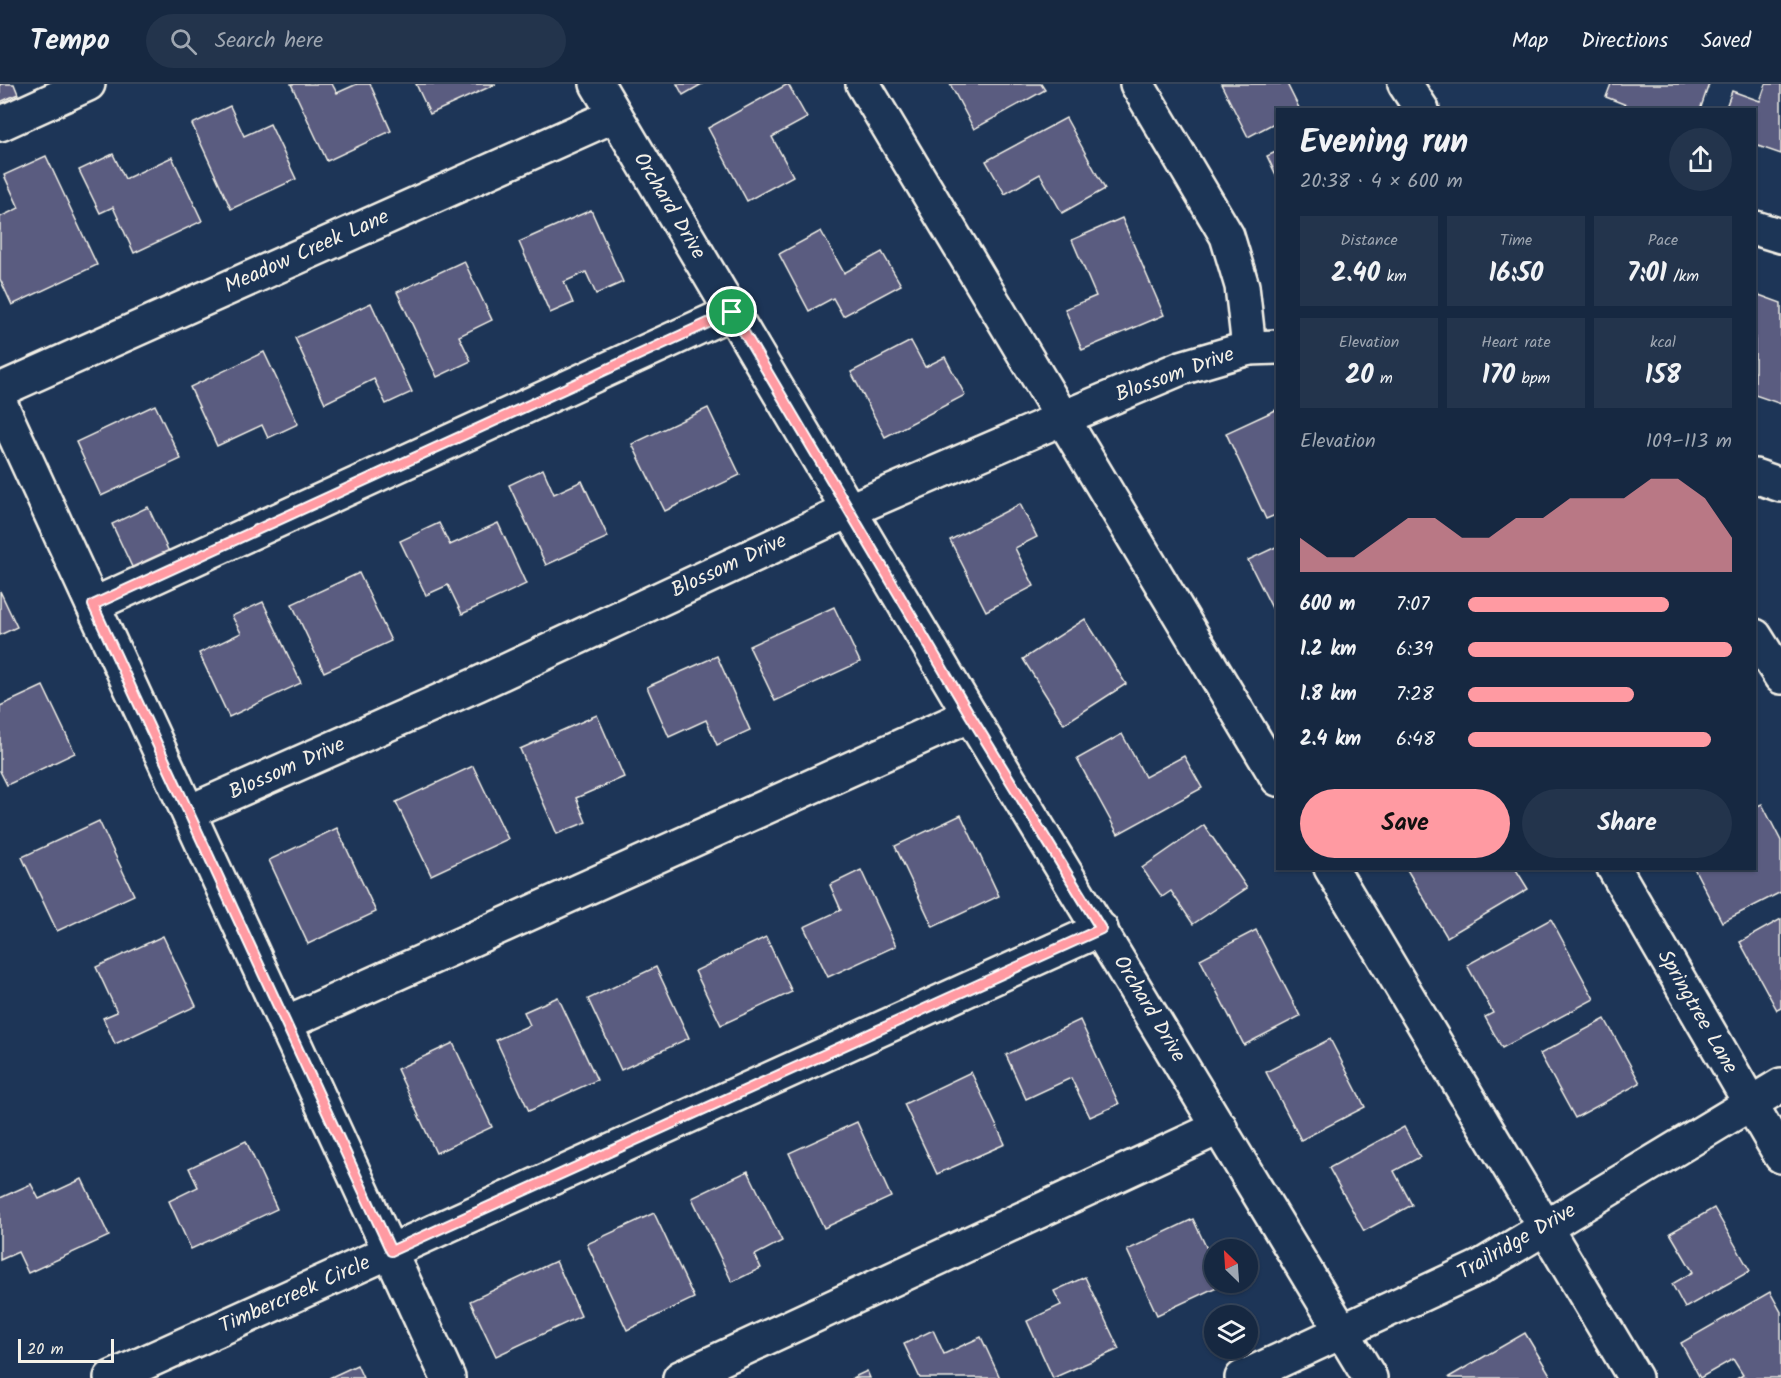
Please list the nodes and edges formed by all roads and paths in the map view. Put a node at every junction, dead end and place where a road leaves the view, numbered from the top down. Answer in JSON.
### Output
{"nodes":[{"id":1,"x":88,"y":84,"type":"edge"},
{"id":2,"x":597,"y":84,"type":"edge"},
{"id":3,"x":863,"y":84,"type":"edge"},
{"id":4,"x":1137,"y":84,"type":"edge"},
{"id":5,"x":1405,"y":84,"type":"edge"},
{"id":6,"x":1421,"y":108,"type":"edge"},
{"id":7,"x":615,"y":115,"type":"junction"},
{"id":8,"x":0,"y":124,"type":"edge"},
{"id":9,"x":1756,"y":228,"type":"edge"},
{"id":10,"x":1781,"y":236,"type":"edge"},
{"id":11,"x":732,"y":312,"type":"junction"},
{"id":12,"x":1264,"y":348,"type":"edge"},
{"id":13,"x":0,"y":390,"type":"edge"},
{"id":14,"x":0,"y":403,"type":"edge"},
{"id":15,"x":1063,"y":418,"type":"junction"},
{"id":16,"x":1756,"y":476,"type":"edge"},
{"id":17,"x":1781,"y":484,"type":"edge"},
{"id":18,"x":850,"y":510,"type":"junction"},
{"id":19,"x":93,"y":605,"type":"junction"},
{"id":20,"x":1756,"y":638,"type":"edge"},
{"id":21,"x":1781,"y":677,"type":"edge"},
{"id":22,"x":970,"y":715,"type":"junction"},
{"id":23,"x":1276,"y":776,"type":"edge"},
{"id":24,"x":189,"y":813,"type":"junction"},
{"id":25,"x":1332,"y":870,"type":"edge"},
{"id":26,"x":1615,"y":870,"type":"edge"},
{"id":27,"x":1101,"y":929,"type":"junction"},
{"id":28,"x":286,"y":1023,"type":"junction"},
{"id":29,"x":1781,"y":1085,"type":"edge"},
{"id":30,"x":1749,"y":1103,"type":"junction"},
{"id":31,"x":1220,"y":1128,"type":"junction"},
{"id":32,"x":1781,"y":1156,"type":"edge"},
{"id":33,"x":1544,"y":1228,"type":"junction"},
{"id":34,"x":391,"y":1251,"type":"junction"},
{"id":35,"x":1342,"y":1332,"type":"junction"},
{"id":36,"x":111,"y":1378,"type":"edge"},
{"id":37,"x":448,"y":1378,"type":"edge"},
{"id":38,"x":680,"y":1378,"type":"edge"},
{"id":39,"x":1242,"y":1378,"type":"edge"},
{"id":40,"x":1370,"y":1378,"type":"edge"},
{"id":41,"x":1635,"y":1378,"type":"edge"}],
"edges":[{"from":1,"to":8,"type":"street"},
{"from":2,"to":7,"type":"street","name":"Orchard Drive"},
{"from":3,"to":15,"type":"street"},
{"from":4,"to":12,"type":"street"},
{"from":5,"to":6,"type":"street"},
{"from":7,"to":11,"type":"street","name":"Orchard Drive"},
{"from":7,"to":13,"type":"street","name":"Meadow Creek Lane"},
{"from":9,"to":10,"type":"street"},
{"from":11,"to":18,"type":"street","name":"Orchard Drive"},
{"from":11,"to":19,"type":"street"},
{"from":12,"to":15,"type":"street","name":"Blossom Drive"},
{"from":14,"to":19,"type":"street"},
{"from":15,"to":18,"type":"street","name":"Blossom Drive"},
{"from":15,"to":23,"type":"street"},
{"from":16,"to":17,"type":"street"},
{"from":18,"to":22,"type":"street","name":"Orchard Drive"},
{"from":18,"to":24,"type":"street","name":"Blossom Drive"},
{"from":19,"to":24,"type":"street"},
{"from":20,"to":21,"type":"street"},
{"from":22,"to":27,"type":"street","name":"Orchard Drive"},
{"from":22,"to":28,"type":"street"},
{"from":24,"to":28,"type":"street"},
{"from":25,"to":33,"type":"street"},
{"from":26,"to":30,"type":"street","name":"Springtree Lane"},
{"from":27,"to":31,"type":"street","name":"Orchard Drive"},
{"from":27,"to":34,"type":"street","name":"Timbercreek Circle"},
{"from":28,"to":34,"type":"street"},
{"from":29,"to":30,"type":"street","name":"Trailridge Drive"},
{"from":30,"to":32,"type":"street","name":"Springtree Lane"},
{"from":30,"to":33,"type":"street","name":"Trailridge Drive"},
{"from":31,"to":35,"type":"street","name":"Orchard Drive"},
{"from":31,"to":38,"type":"street"},
{"from":33,"to":35,"type":"street","name":"Trailridge Drive"},
{"from":33,"to":41,"type":"street"},
{"from":34,"to":36,"type":"street","name":"Timbercreek Circle"},
{"from":34,"to":37,"type":"street"},
{"from":35,"to":39,"type":"street","name":"Trailridge Drive"},
{"from":35,"to":40,"type":"street","name":"Orchard Drive"}]}
